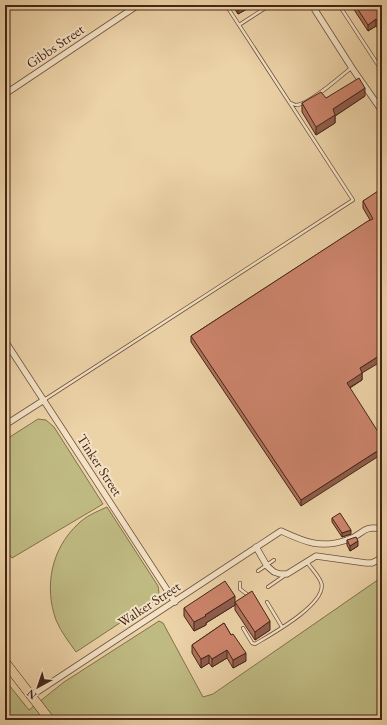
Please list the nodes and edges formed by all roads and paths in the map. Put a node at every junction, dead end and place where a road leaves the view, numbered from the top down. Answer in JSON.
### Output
{"nodes":[{"id":1,"x":138,"y":5,"type":"edge"},
{"id":2,"x":226,"y":5,"type":"edge"},
{"id":3,"x":270,"y":5,"type":"edge"},
{"id":4,"x":314,"y":5,"type":"edge"},
{"id":5,"x":339,"y":5,"type":"edge"},
{"id":6,"x":239,"y":25,"type":"junction"},
{"id":7,"x":352,"y":68,"type":"junction"},
{"id":8,"x":382,"y":71,"type":"edge"},
{"id":9,"x":5,"y":94,"type":"edge"},
{"id":10,"x":289,"y":102,"type":"junction"},
{"id":11,"x":382,"y":111,"type":"edge"},
{"id":12,"x":5,"y":341,"type":"edge"},
{"id":13,"x":44,"y":400,"type":"junction"},
{"id":14,"x":5,"y":424,"type":"edge"},
{"id":15,"x":382,"y":529,"type":"edge"},
{"id":16,"x":256,"y":547,"type":"junction"},
{"id":17,"x":382,"y":558,"type":"edge"},
{"id":18,"x":274,"y":560,"type":"dead end"},
{"id":19,"x":306,"y":561,"type":"junction"},
{"id":20,"x":266,"y":564,"type":"junction"},
{"id":21,"x":258,"y":571,"type":"dead end"},
{"id":22,"x":287,"y":574,"type":"junction"},
{"id":23,"x":240,"y":583,"type":"dead end"},
{"id":24,"x":268,"y":587,"type":"dead end"},
{"id":25,"x":253,"y":596,"type":"edge"},
{"id":26,"x":175,"y":602,"type":"junction"},
{"id":27,"x":267,"y":602,"type":"dead end"},
{"id":28,"x":282,"y":627,"type":"junction"},
{"id":29,"x":243,"y":628,"type":"dead end"},
{"id":30,"x":5,"y":662,"type":"edge"},
{"id":31,"x":31,"y":696,"type":"junction"},
{"id":32,"x":50,"y":720,"type":"edge"}],
"edges":[{"from":1,"to":9,"type":"street","name":"Gibbs Street"},
{"from":2,"to":6,"type":"lane"},
{"from":3,"to":6,"type":"lane"},
{"from":4,"to":7,"type":"street"},
{"from":5,"to":8,"type":"lane"},
{"from":6,"to":10,"type":"lane"},
{"from":7,"to":10,"type":"lane"},
{"from":7,"to":11,"type":"street"},
{"from":10,"to":13,"type":"lane"},
{"from":12,"to":13,"type":"street","name":"Tinker Street"},
{"from":13,"to":14,"type":"street"},
{"from":13,"to":26,"type":"street","name":"Tinker Street"},
{"from":15,"to":16,"type":"street","name":"Walker Street"},
{"from":16,"to":20,"type":"street"},
{"from":16,"to":26,"type":"street","name":"Walker Street"},
{"from":17,"to":19,"type":"street"},
{"from":18,"to":20,"type":"lane"},
{"from":19,"to":22,"type":"street"},
{"from":19,"to":28,"type":"lane"},
{"from":20,"to":21,"type":"lane"},
{"from":20,"to":22,"type":"street"},
{"from":22,"to":24,"type":"lane"},
{"from":23,"to":25,"type":"lane"},
{"from":26,"to":31,"type":"street","name":"Walker Street"},
{"from":27,"to":28,"type":"lane"},
{"from":28,"to":29,"type":"lane"},
{"from":30,"to":31,"type":"main road"},
{"from":31,"to":32,"type":"main road"}]}
